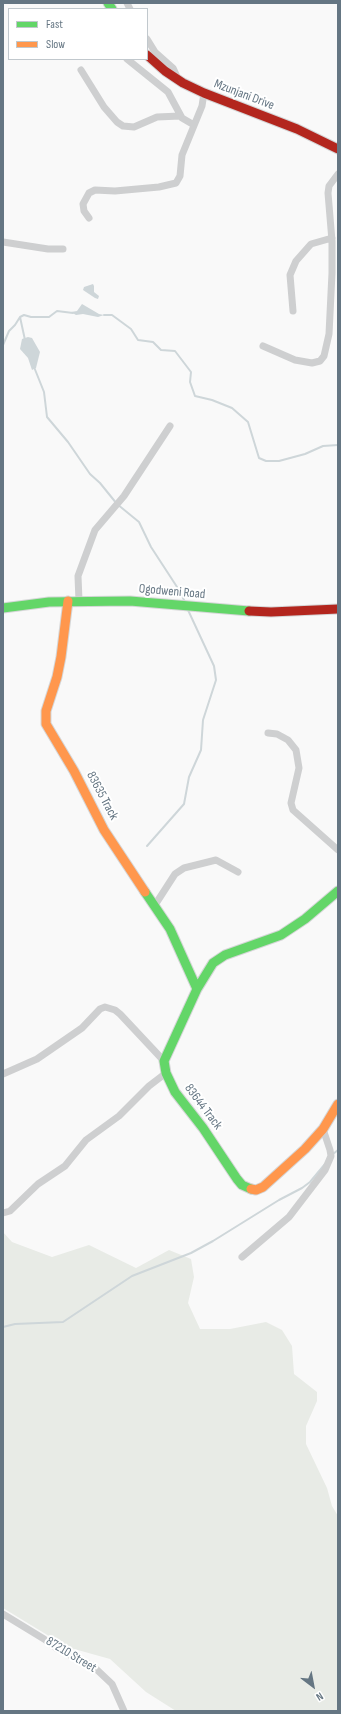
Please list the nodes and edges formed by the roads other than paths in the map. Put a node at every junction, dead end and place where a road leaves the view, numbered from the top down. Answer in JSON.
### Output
{"nodes":[{"id":1,"x":148,"y":42,"type":"edge"},
{"id":2,"x":148,"y":56,"type":"edge"},
{"id":3,"x":128,"y":60,"type":"edge"},
{"id":4,"x":81,"y":70,"type":"dead end"},
{"id":5,"x":178,"y":80,"type":"junction"},
{"id":6,"x":204,"y":93,"type":"junction"},
{"id":7,"x":180,"y":116,"type":"junction"},
{"id":8,"x":194,"y":125,"type":"junction"},
{"id":9,"x":338,"y":149,"type":"edge"},
{"id":10,"x":338,"y":174,"type":"edge"},
{"id":11,"x":89,"y":218,"type":"dead end"},
{"id":12,"x":332,"y":238,"type":"junction"},
{"id":13,"x":3,"y":242,"type":"edge"},
{"id":14,"x":64,"y":249,"type":"dead end"},
{"id":15,"x":293,"y":311,"type":"dead end"},
{"id":16,"x":263,"y":346,"type":"dead end"},
{"id":17,"x":170,"y":426,"type":"dead end"},
{"id":18,"x":68,"y":601,"type":"junction"},
{"id":19,"x":79,"y":601,"type":"junction"},
{"id":20,"x":3,"y":608,"type":"edge"},
{"id":21,"x":338,"y":610,"type":"edge"},
{"id":22,"x":268,"y":733,"type":"dead end"},
{"id":23,"x":338,"y":850,"type":"edge"},
{"id":24,"x":238,"y":872,"type":"dead end"},
{"id":25,"x":338,"y":891,"type":"edge"},
{"id":26,"x":155,"y":905,"type":"junction"},
{"id":27,"x":197,"y":989,"type":"junction"},
{"id":28,"x":164,"y":1061,"type":"junction"},
{"id":29,"x":166,"y":1073,"type":"junction"},
{"id":30,"x":3,"y":1074,"type":"edge"},
{"id":31,"x":338,"y":1104,"type":"edge"},
{"id":32,"x":323,"y":1129,"type":"junction"},
{"id":33,"x":3,"y":1213,"type":"edge"},
{"id":34,"x":242,"y":1256,"type":"dead end"},
{"id":35,"x":3,"y":1614,"type":"edge"},
{"id":36,"x":124,"y":1711,"type":"edge"}],
"edges":[{"from":1,"to":5,"type":"street"},
{"from":2,"to":5,"type":"street","name":"Mzunjani Drive"},
{"from":3,"to":7,"type":"street"},
{"from":4,"to":7,"type":"street"},
{"from":5,"to":6,"type":"street","name":"Mzunjani Drive"},
{"from":6,"to":8,"type":"street"},
{"from":6,"to":9,"type":"street","name":"Mzunjani Drive"},
{"from":7,"to":8,"type":"street"},
{"from":8,"to":11,"type":"street"},
{"from":10,"to":12,"type":"street"},
{"from":12,"to":15,"type":"street"},
{"from":12,"to":16,"type":"street"},
{"from":13,"to":14,"type":"street"},
{"from":17,"to":19,"type":"street"},
{"from":18,"to":19,"type":"street","name":"Ogodweni Road"},
{"from":18,"to":20,"type":"street","name":"Ogodweni Road"},
{"from":18,"to":26,"type":"street","name":"83635 Track"},
{"from":19,"to":21,"type":"street","name":"Ogodweni Road"},
{"from":22,"to":23,"type":"street"},
{"from":24,"to":26,"type":"street"},
{"from":25,"to":27,"type":"street"},
{"from":26,"to":27,"type":"street","name":"83635 Track"},
{"from":27,"to":28,"type":"street"},
{"from":28,"to":29,"type":"street","name":"83644 Track"},
{"from":28,"to":30,"type":"street"},
{"from":29,"to":32,"type":"street","name":"83644 Track"},
{"from":29,"to":33,"type":"street"},
{"from":31,"to":32,"type":"street","name":"83644 Track"},
{"from":32,"to":34,"type":"street"},
{"from":35,"to":36,"type":"street","name":"87210 Street"}]}
